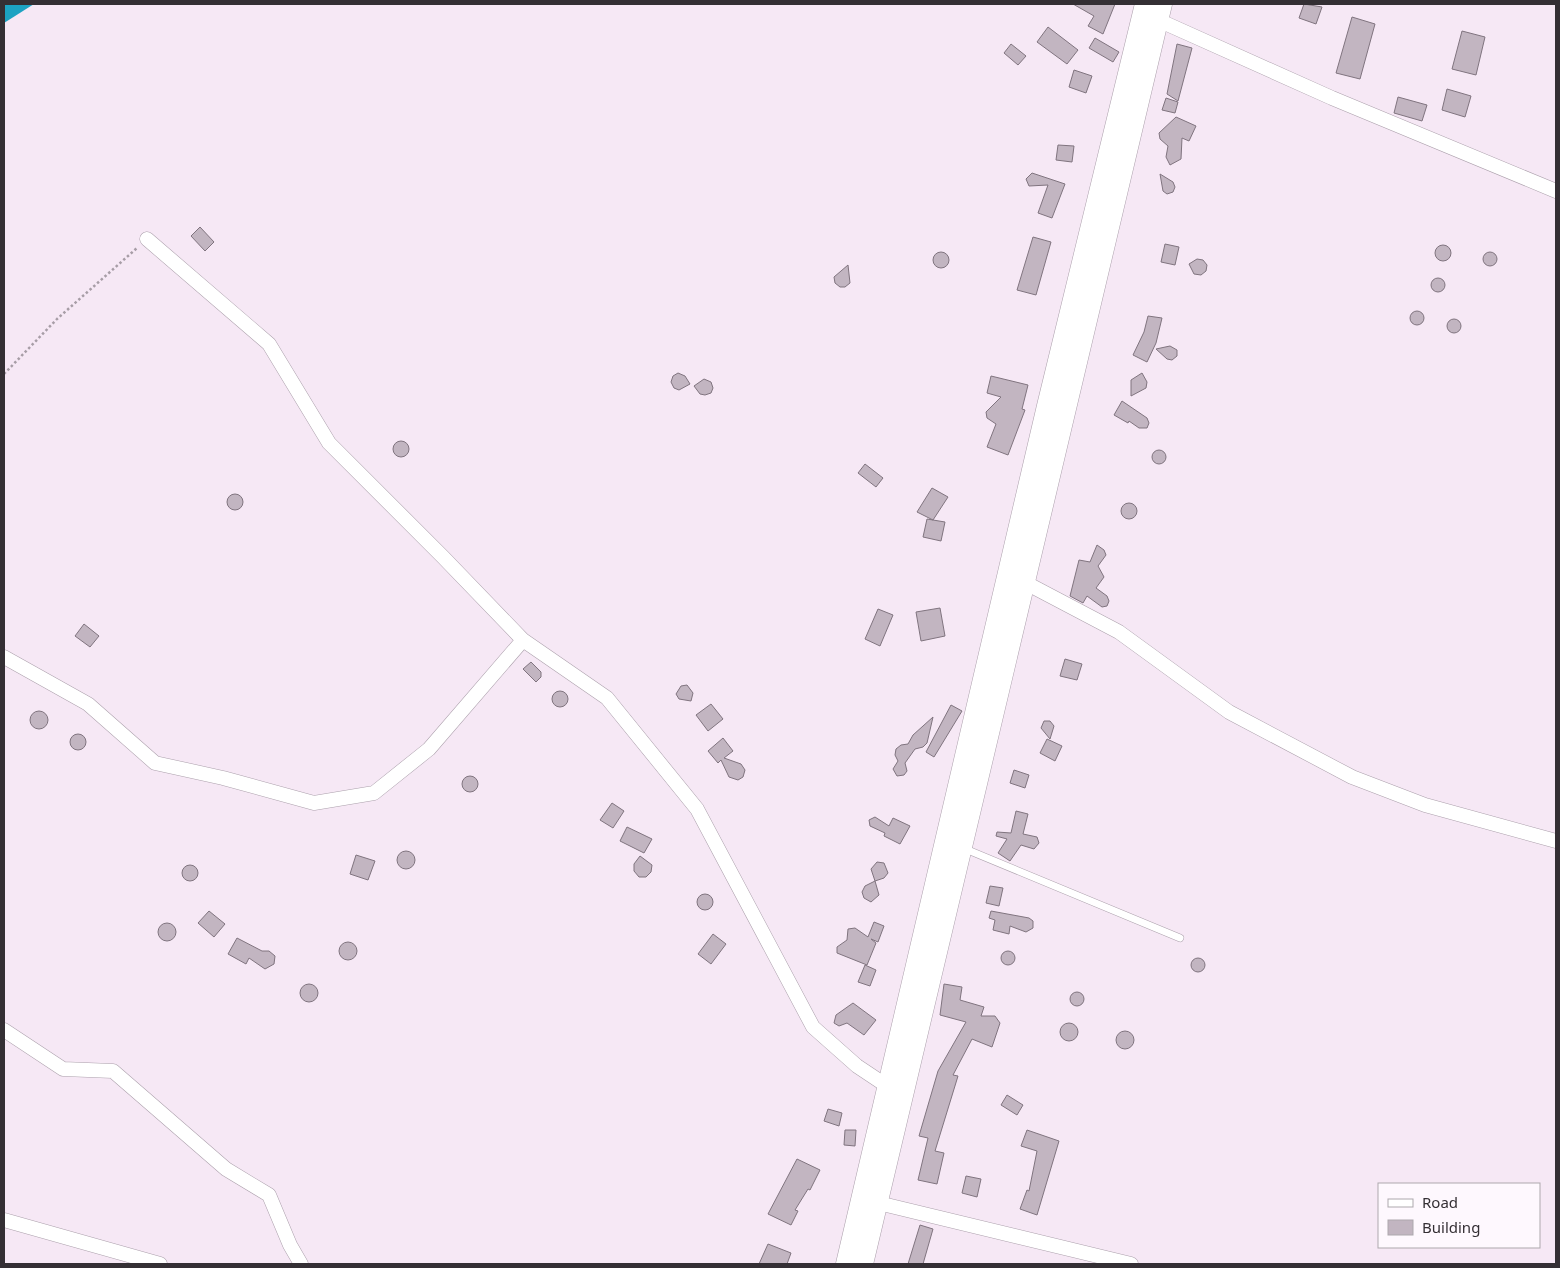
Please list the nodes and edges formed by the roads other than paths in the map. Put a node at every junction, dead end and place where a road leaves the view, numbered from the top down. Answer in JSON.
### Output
{"nodes":[{"id":1,"x":1152,"y":11,"type":"edge"},
{"id":2,"x":1556,"y":191,"type":"edge"},
{"id":3,"x":147,"y":239,"type":"road end"},
{"id":4,"x":1024,"y":582,"type":"junction"},
{"id":5,"x":523,"y":640,"type":"junction"},
{"id":6,"x":4,"y":657,"type":"edge"},
{"id":7,"x":1556,"y":841,"type":"edge"},
{"id":8,"x":961,"y":847,"type":"junction"},
{"id":9,"x":1180,"y":938,"type":"dead end"},
{"id":10,"x":4,"y":1030,"type":"edge"},
{"id":11,"x":896,"y":1087,"type":"junction"},
{"id":12,"x":869,"y":1201,"type":"junction"},
{"id":13,"x":4,"y":1220,"type":"edge"},
{"id":14,"x":160,"y":1264,"type":"edge"},
{"id":15,"x":301,"y":1264,"type":"edge"},
{"id":16,"x":846,"y":1264,"type":"edge"},
{"id":17,"x":863,"y":1264,"type":"edge"},
{"id":18,"x":1131,"y":1264,"type":"edge"}],
"edges":[{"from":1,"to":2,"type":"street"},
{"from":1,"to":4,"type":"main road"},
{"from":1,"to":11,"type":"main road"},
{"from":3,"to":5,"type":"street"},
{"from":4,"to":7,"type":"street"},
{"from":4,"to":8,"type":"main road"},
{"from":5,"to":6,"type":"street"},
{"from":5,"to":11,"type":"street"},
{"from":8,"to":9,"type":"lane"},
{"from":8,"to":11,"type":"main road"},
{"from":10,"to":15,"type":"street"},
{"from":11,"to":12,"type":"main road"},
{"from":12,"to":16,"type":"main road"},
{"from":12,"to":17,"type":"main road"},
{"from":12,"to":18,"type":"street"},
{"from":13,"to":14,"type":"street"}]}
